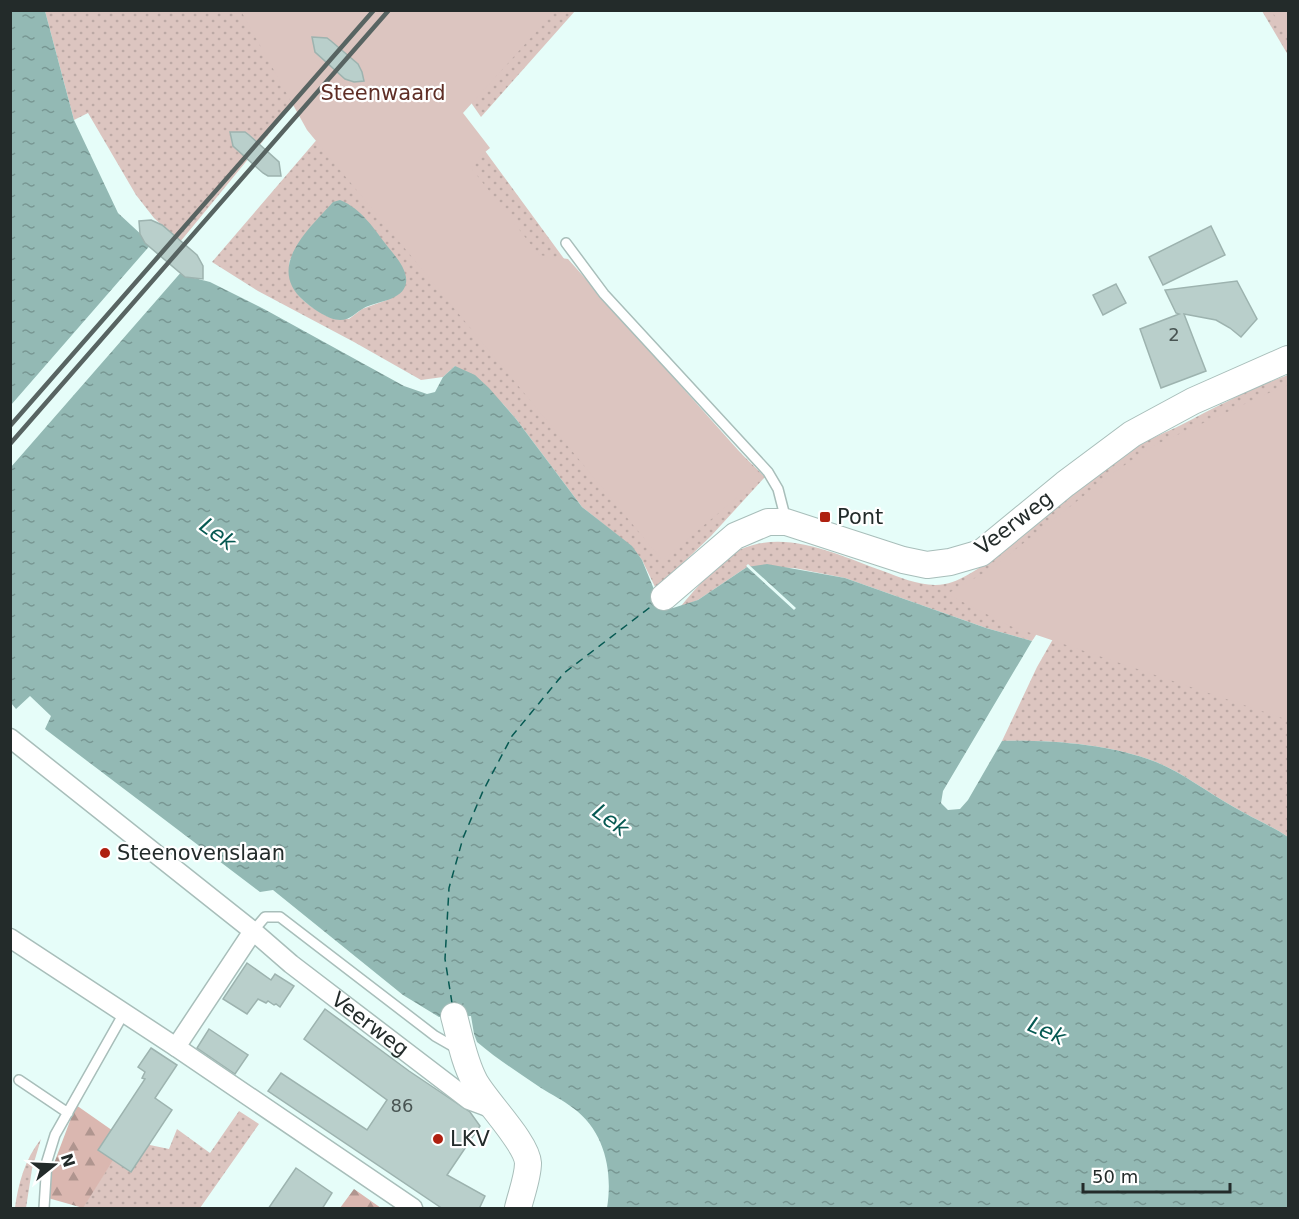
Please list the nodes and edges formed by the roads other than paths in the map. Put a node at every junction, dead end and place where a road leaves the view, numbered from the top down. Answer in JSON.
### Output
{"nodes":[{"id":1,"x":566,"y":243,"type":"dead end"},
{"id":2,"x":1288,"y":359,"type":"edge"},
{"id":3,"x":786,"y":522,"type":"junction"},
{"id":4,"x":664,"y":597,"type":"dead end"},
{"id":5,"x":10,"y":738,"type":"edge"},
{"id":6,"x":254,"y":931,"type":"junction"},
{"id":7,"x":10,"y":938,"type":"edge"},
{"id":8,"x":124,"y":1013,"type":"junction"},
{"id":9,"x":454,"y":1016,"type":"dead end"},
{"id":10,"x":176,"y":1047,"type":"junction"},
{"id":11,"x":464,"y":1053,"type":"junction"},
{"id":12,"x":19,"y":1080,"type":"dead end"},
{"id":13,"x":493,"y":1109,"type":"junction"},
{"id":14,"x":68,"y":1113,"type":"junction"},
{"id":15,"x":518,"y":1208,"type":"edge"},
{"id":16,"x":44,"y":1209,"type":"edge"},
{"id":17,"x":413,"y":1209,"type":"edge"}],
"edges":[{"from":1,"to":3,"type":"lane"},
{"from":2,"to":3,"type":"street","name":"Veerweg"},
{"from":3,"to":4,"type":"street","name":"Veerweg"},
{"from":5,"to":6,"type":"street"},
{"from":6,"to":10,"type":"street"},
{"from":6,"to":11,"type":"lane"},
{"from":6,"to":13,"type":"street","name":"Veerweg"},
{"from":7,"to":8,"type":"street"},
{"from":8,"to":10,"type":"street"},
{"from":8,"to":14,"type":"lane"},
{"from":9,"to":11,"type":"street","name":"Veerweg"},
{"from":10,"to":17,"type":"street"},
{"from":11,"to":13,"type":"street","name":"Veerweg"},
{"from":12,"to":14,"type":"lane"},
{"from":13,"to":15,"type":"street","name":"Veerweg"},
{"from":14,"to":16,"type":"lane"}]}
